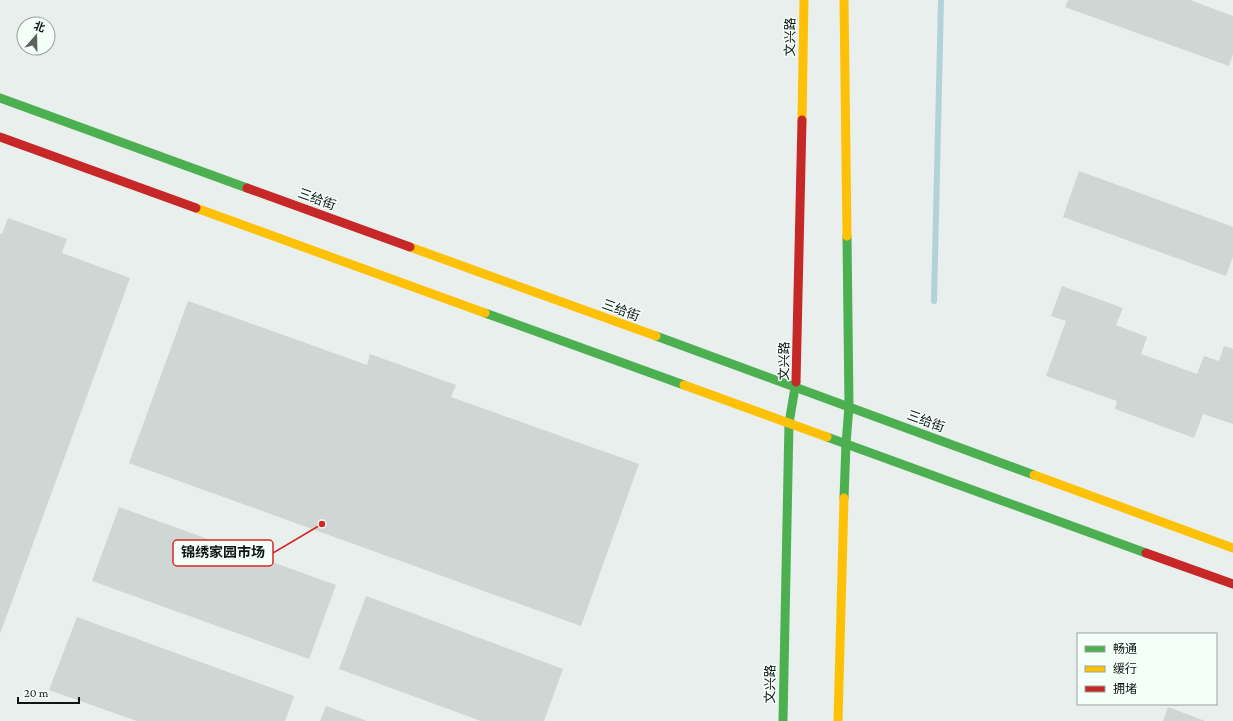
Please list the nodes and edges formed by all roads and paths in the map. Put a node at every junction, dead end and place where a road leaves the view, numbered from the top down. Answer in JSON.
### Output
{"nodes":[{"id":1,"x":804,"y":0,"type":"edge"},
{"id":2,"x":844,"y":0,"type":"edge"},
{"id":3,"x":0,"y":98,"type":"edge"},
{"id":4,"x":0,"y":137,"type":"edge"},
{"id":5,"x":796,"y":387,"type":"junction"},
{"id":6,"x":849,"y":406,"type":"junction"},
{"id":7,"x":789,"y":423,"type":"junction"},
{"id":8,"x":846,"y":444,"type":"junction"},
{"id":9,"x":1233,"y":548,"type":"edge"},
{"id":10,"x":1233,"y":584,"type":"edge"},
{"id":11,"x":783,"y":721,"type":"edge"},
{"id":12,"x":838,"y":721,"type":"edge"}],
"edges":[{"from":1,"to":5,"type":"street","name":"文兴路"},
{"from":2,"to":6,"type":"street"},
{"from":3,"to":5,"type":"street","name":"三给街"},
{"from":4,"to":7,"type":"street"},
{"from":5,"to":6,"type":"street","name":"三给街"},
{"from":5,"to":7,"type":"street","name":"文兴路"},
{"from":6,"to":8,"type":"street"},
{"from":6,"to":9,"type":"street","name":"三给街"},
{"from":7,"to":8,"type":"street"},
{"from":7,"to":11,"type":"street","name":"文兴路"},
{"from":8,"to":10,"type":"street"},
{"from":8,"to":12,"type":"street"}]}
